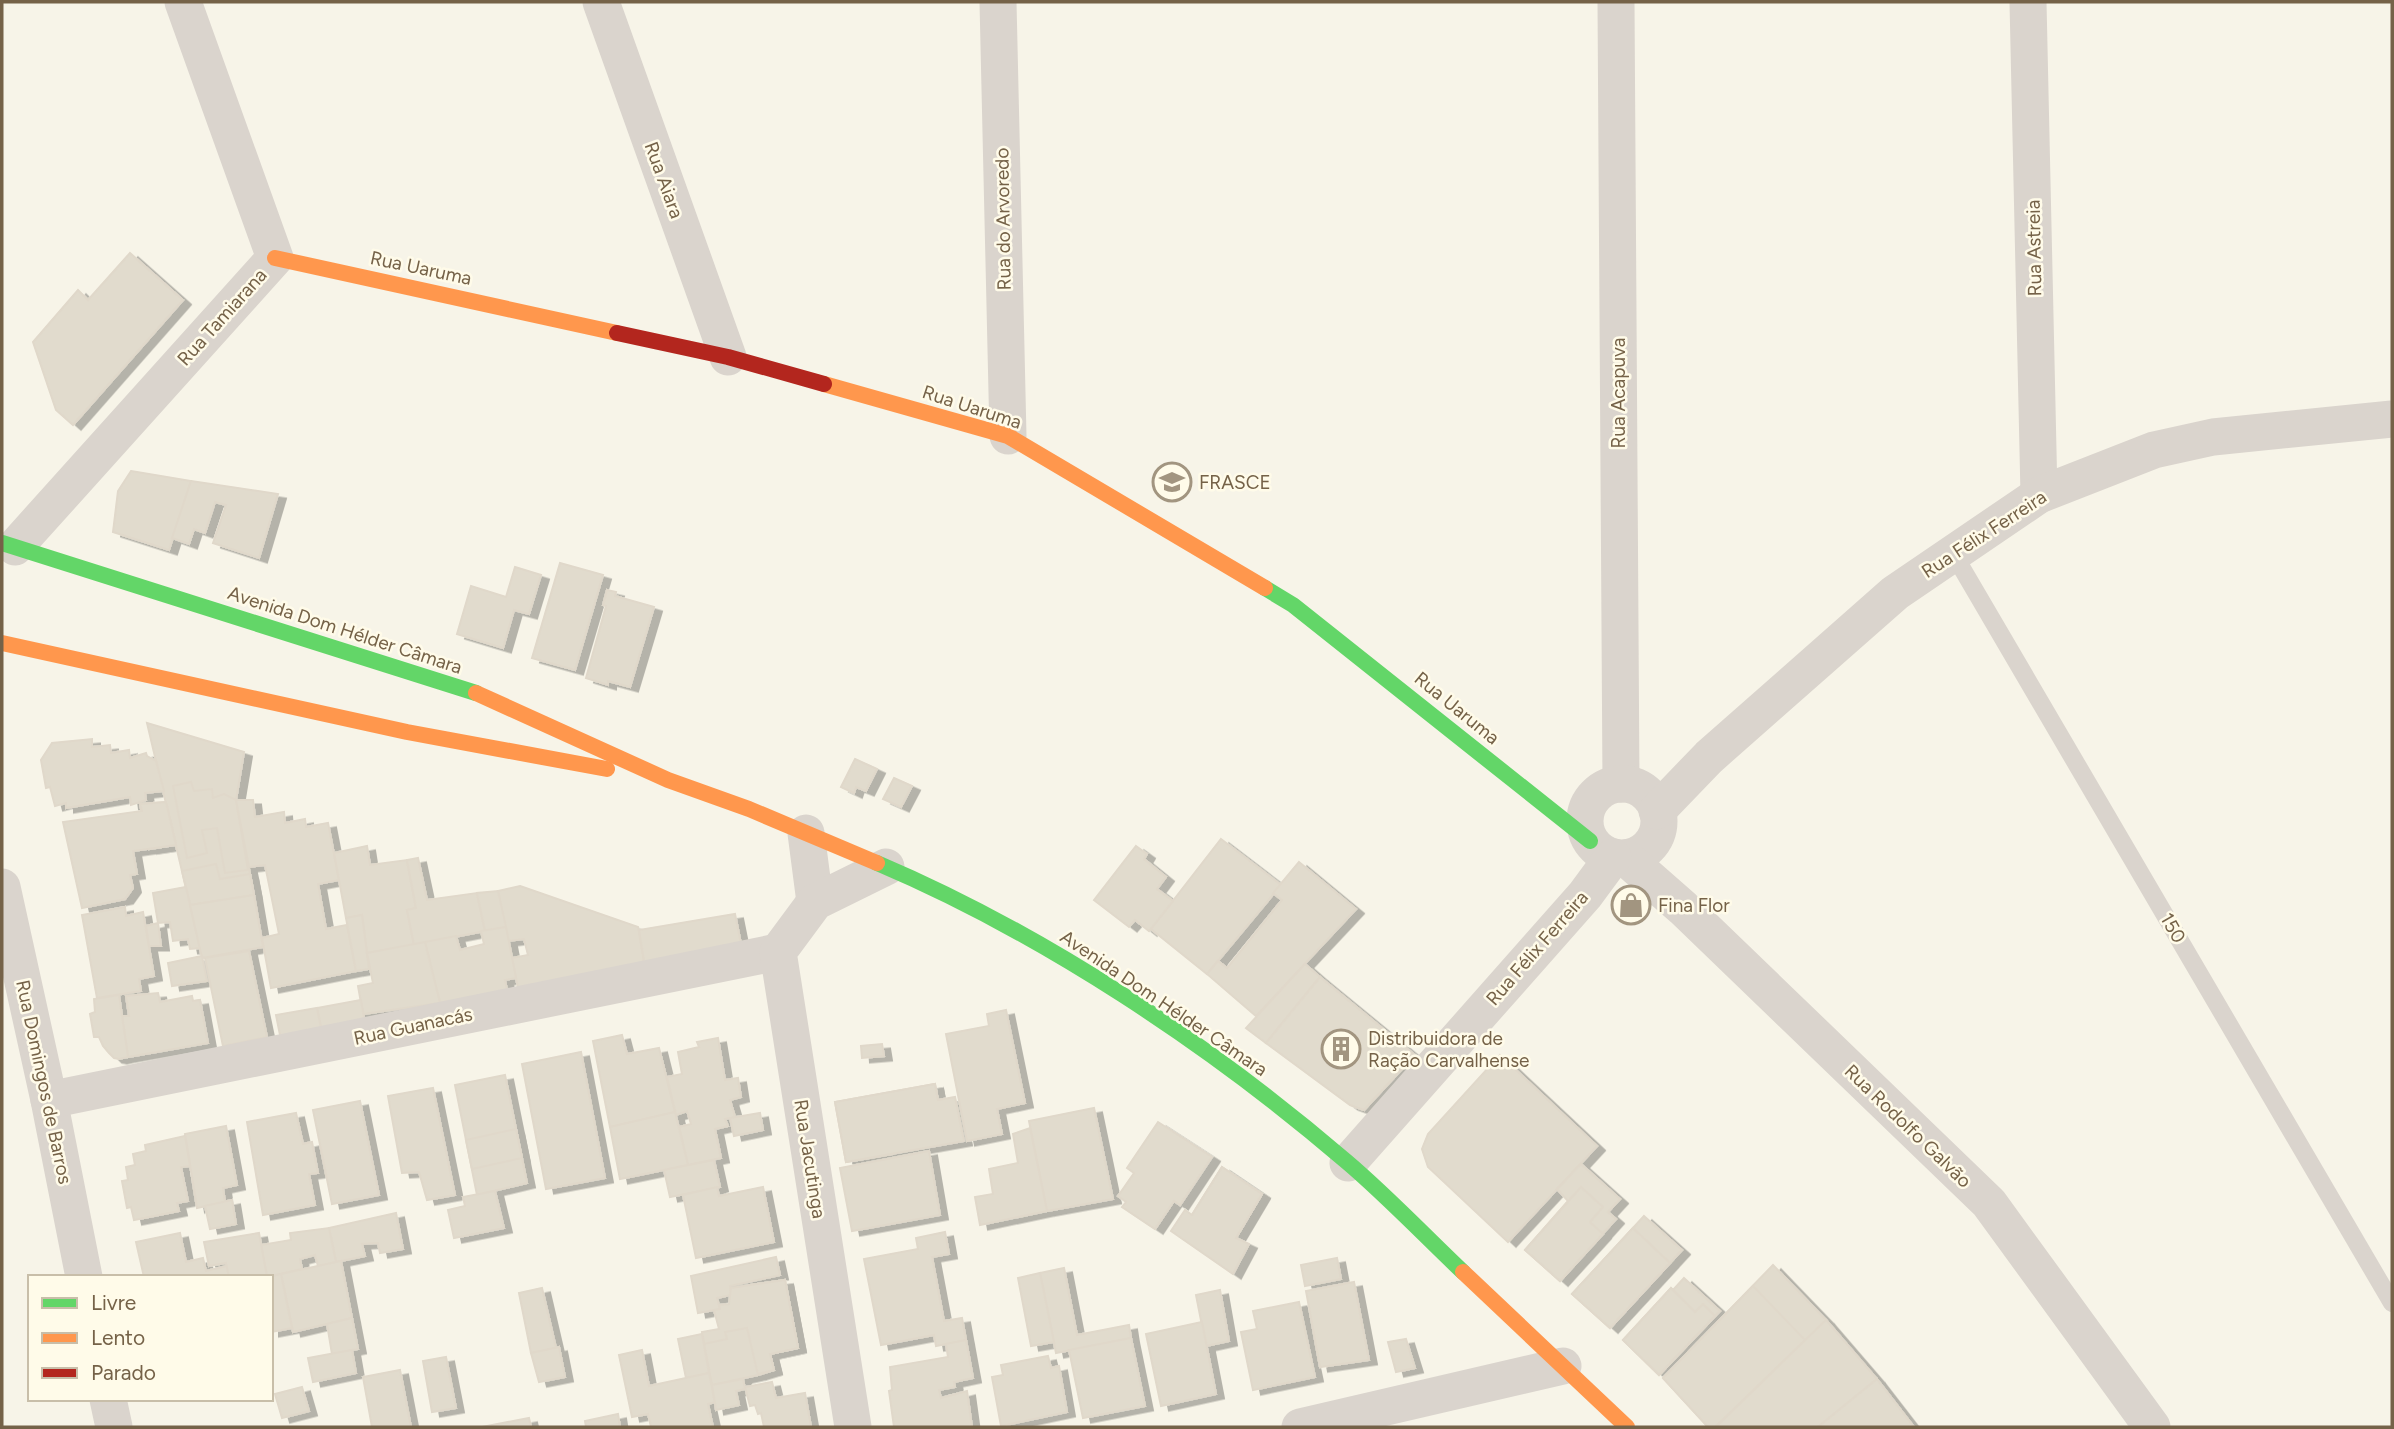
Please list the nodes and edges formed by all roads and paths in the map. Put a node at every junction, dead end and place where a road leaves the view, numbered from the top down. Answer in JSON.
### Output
{"nodes":[{"id":1,"x":183,"y":2,"type":"edge"},
{"id":2,"x":601,"y":2,"type":"edge"},
{"id":3,"x":998,"y":2,"type":"edge"},
{"id":4,"x":1616,"y":2,"type":"edge"},
{"id":5,"x":2028,"y":2,"type":"edge"},
{"id":6,"x":275,"y":258,"type":"junction"},
{"id":7,"x":728,"y":357,"type":"junction"},
{"id":8,"x":2392,"y":419,"type":"edge"},
{"id":9,"x":1008,"y":436,"type":"junction"},
{"id":10,"x":2039,"y":495,"type":"junction"},
{"id":11,"x":8,"y":545,"type":"edge"},
{"id":12,"x":1953,"y":553,"type":"junction"},
{"id":13,"x":2,"y":643,"type":"edge"},
{"id":14,"x":668,"y":780,"type":"junction"},
{"id":15,"x":1620,"y":785,"type":"junction"},
{"id":16,"x":1657,"y":811,"type":"junction"},
{"id":17,"x":806,"y":833,"type":"junction"},
{"id":18,"x":1610,"y":852,"type":"junction"},
{"id":19,"x":886,"y":867,"type":"junction"},
{"id":20,"x":2,"y":887,"type":"edge"},
{"id":21,"x":815,"y":902,"type":"junction"},
{"id":22,"x":778,"y":952,"type":"junction"},
{"id":23,"x":49,"y":1100,"type":"junction"},
{"id":24,"x":1348,"y":1163,"type":"junction"},
{"id":25,"x":84,"y":1275,"type":"edge"},
{"id":26,"x":2392,"y":1303,"type":"edge"},
{"id":27,"x":1563,"y":1366,"type":"junction"},
{"id":28,"x":108,"y":1401,"type":"edge"},
{"id":29,"x":114,"y":1427,"type":"edge"},
{"id":30,"x":853,"y":1427,"type":"edge"},
{"id":31,"x":1300,"y":1427,"type":"edge"},
{"id":32,"x":1628,"y":1427,"type":"edge"},
{"id":33,"x":2152,"y":1427,"type":"edge"}],
"edges":[{"from":1,"to":6,"type":"street","name":"Rua Tamiarana"},
{"from":2,"to":7,"type":"street","name":"Rua Aiara"},
{"from":3,"to":9,"type":"street","name":"Rua do Arvoredo"},
{"from":4,"to":15,"type":"street","name":"Rua Acapuva"},
{"from":5,"to":10,"type":"street","name":"Rua Astreia"},
{"from":6,"to":7,"type":"main road","name":"Rua Uaruma"},
{"from":6,"to":11,"type":"street","name":"Rua Tamiarana"},
{"from":7,"to":9,"type":"main road","name":"Rua Uaruma"},
{"from":8,"to":10,"type":"street","name":"Rua Félix Ferreira"},
{"from":9,"to":18,"type":"main road","name":"Rua Uaruma"},
{"from":10,"to":12,"type":"street","name":"Rua Félix Ferreira"},
{"from":11,"to":14,"type":"main road","name":"Avenida Dom Hélder Câmara"},
{"from":12,"to":16,"type":"street","name":"Rua Félix Ferreira"},
{"from":12,"to":26,"type":"lane","name":"150"},
{"from":13,"to":14,"type":"main road","name":"Avenida Dom Hélder Câmara"},
{"from":14,"to":17,"type":"main road","name":"Avenida Dom Hélder Câmara"},
{"from":15,"to":16,"type":"street"},
{"from":15,"to":18,"type":"street"},
{"from":16,"to":18,"type":"street"},
{"from":17,"to":19,"type":"main road","name":"Avenida Dom Hélder Câmara"},
{"from":17,"to":21,"type":"street"},
{"from":18,"to":24,"type":"street","name":"Rua Félix Ferreira"},
{"from":18,"to":33,"type":"street","name":"Rua Rodolfo Galvão"},
{"from":19,"to":21,"type":"street"},
{"from":19,"to":24,"type":"main road","name":"Avenida Dom Hélder Câmara"},
{"from":20,"to":23,"type":"street","name":"Rua Domingos de Barros"},
{"from":21,"to":22,"type":"street"},
{"from":22,"to":23,"type":"street","name":"Rua Guanacás"},
{"from":22,"to":30,"type":"street","name":"Rua Jacutinga"},
{"from":23,"to":25,"type":"street","name":"Rua Domingos de Barros"},
{"from":24,"to":27,"type":"main road","name":"Avenida Dom Hélder Câmara"},
{"from":27,"to":31,"type":"street"},
{"from":27,"to":32,"type":"main road","name":"Avenida Dom Hélder Câmara"},
{"from":28,"to":29,"type":"street"}]}
